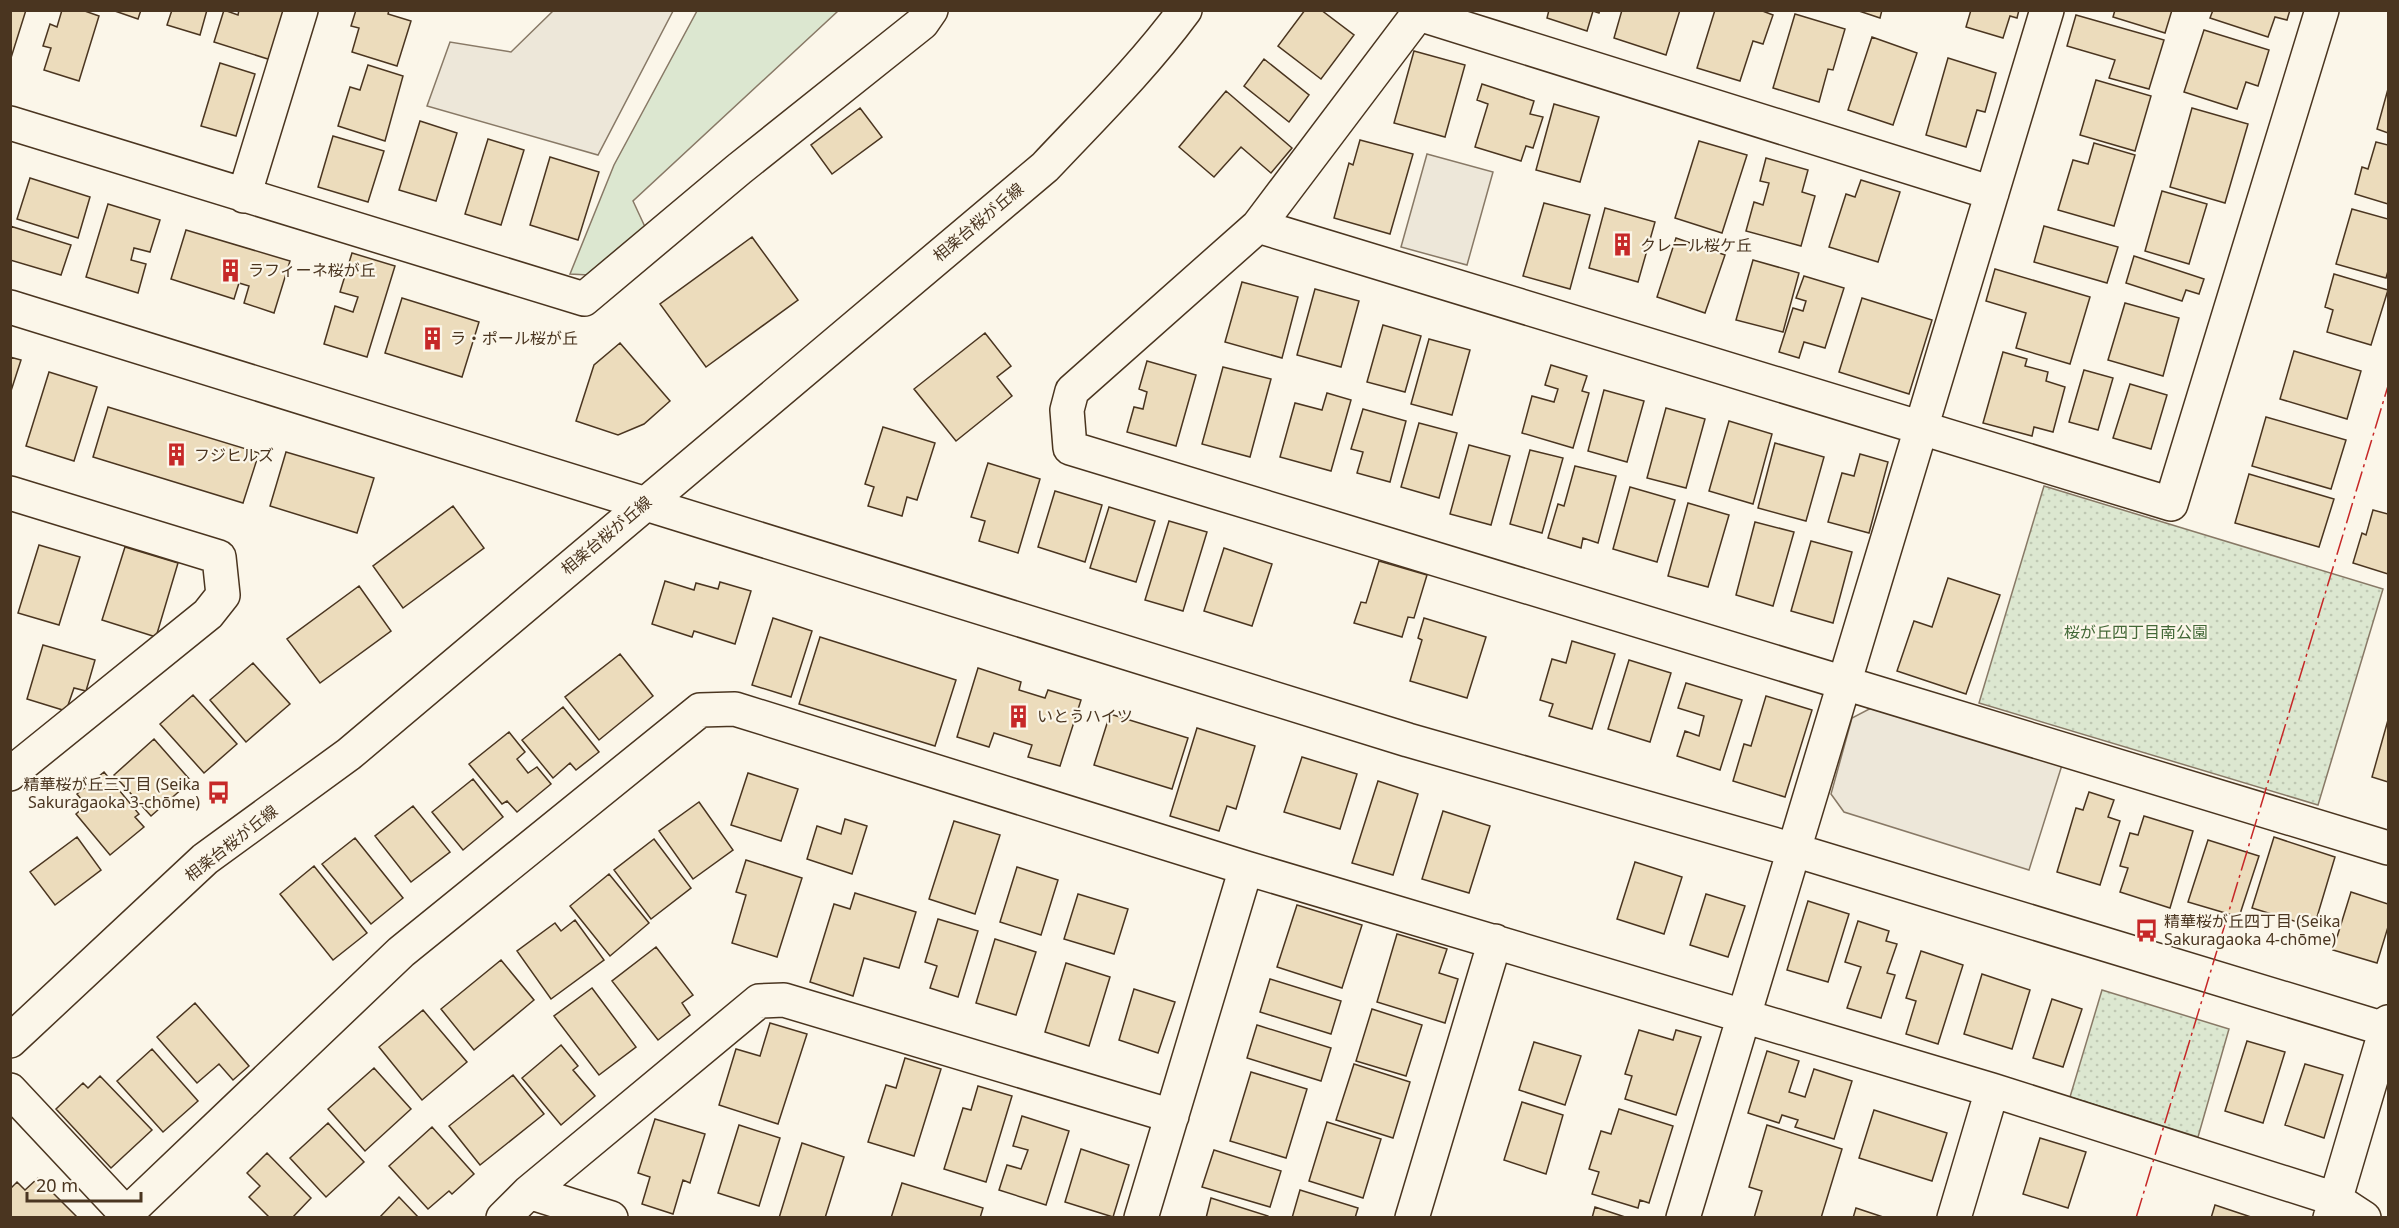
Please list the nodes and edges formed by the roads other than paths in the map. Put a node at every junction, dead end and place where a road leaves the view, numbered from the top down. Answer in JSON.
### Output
{"nodes":[{"id":1,"x":301,"y":10,"type":"edge"},
{"id":2,"x":931,"y":10,"type":"edge"},
{"id":3,"x":1185,"y":10,"type":"edge"},
{"id":4,"x":2047,"y":10,"type":"edge"},
{"id":5,"x":2322,"y":10,"type":"edge"},
{"id":6,"x":1420,"y":12,"type":"edge"},
{"id":7,"x":10,"y":123,"type":"edge"},
{"id":8,"x":1992,"y":193,"type":"junction"},
{"id":9,"x":244,"y":196,"type":"junction"},
{"id":10,"x":1258,"y":226,"type":"junction"},
{"id":11,"x":10,"y":307,"type":"edge"},
{"id":12,"x":1922,"y":429,"type":"junction"},
{"id":13,"x":10,"y":493,"type":"edge"},
{"id":14,"x":645,"y":502,"type":"junction"},
{"id":15,"x":1844,"y":682,"type":"junction"},
{"id":16,"x":13,"y":769,"type":"edge"},
{"id":17,"x":2388,"y":848,"type":"edge"},
{"id":18,"x":1794,"y":850,"type":"junction"},
{"id":19,"x":1246,"y":868,"type":"junction"},
{"id":20,"x":1495,"y":941,"type":"junction"},
{"id":21,"x":1745,"y":1017,"type":"junction"},
{"id":22,"x":2388,"y":1027,"type":"edge"},
{"id":23,"x":10,"y":1041,"type":"edge"},
{"id":24,"x":10,"y":1090,"type":"edge"},
{"id":25,"x":1992,"y":1090,"type":"junction"},
{"id":26,"x":1172,"y":1116,"type":"junction"},
{"id":27,"x":529,"y":1192,"type":"junction"},
{"id":28,"x":2332,"y":1208,"type":"edge"},
{"id":29,"x":126,"y":1216,"type":"edge"},
{"id":30,"x":503,"y":1218,"type":"edge"},
{"id":31,"x":611,"y":1218,"type":"edge"},
{"id":32,"x":1141,"y":1218,"type":"edge"},
{"id":33,"x":1412,"y":1218,"type":"edge"},
{"id":34,"x":1683,"y":1218,"type":"edge"},
{"id":35,"x":1954,"y":1218,"type":"edge"},
{"id":36,"x":2364,"y":1218,"type":"edge"}],
"edges":[{"from":1,"to":9,"type":"street"},
{"from":2,"to":9,"type":"street"},
{"from":3,"to":14,"type":"street","name":"相楽台桜が丘線"},
{"from":4,"to":8,"type":"street"},
{"from":5,"to":12,"type":"street"},
{"from":6,"to":8,"type":"street"},
{"from":6,"to":10,"type":"street"},
{"from":7,"to":9,"type":"street"},
{"from":8,"to":12,"type":"street"},
{"from":10,"to":12,"type":"street"},
{"from":10,"to":15,"type":"street"},
{"from":11,"to":14,"type":"street"},
{"from":12,"to":15,"type":"street"},
{"from":13,"to":16,"type":"street"},
{"from":14,"to":18,"type":"street"},
{"from":14,"to":23,"type":"street","name":"相楽台桜が丘線"},
{"from":15,"to":17,"type":"street"},
{"from":15,"to":18,"type":"street"},
{"from":18,"to":21,"type":"street"},
{"from":18,"to":22,"type":"street"},
{"from":19,"to":20,"type":"street"},
{"from":19,"to":26,"type":"street"},
{"from":19,"to":29,"type":"street"},
{"from":20,"to":21,"type":"street"},
{"from":20,"to":33,"type":"street"},
{"from":21,"to":25,"type":"street"},
{"from":21,"to":34,"type":"street"},
{"from":22,"to":28,"type":"street"},
{"from":24,"to":29,"type":"street"},
{"from":25,"to":28,"type":"street"},
{"from":25,"to":35,"type":"street"},
{"from":26,"to":27,"type":"street"},
{"from":26,"to":32,"type":"street"},
{"from":27,"to":30,"type":"street"},
{"from":27,"to":31,"type":"street"},
{"from":28,"to":36,"type":"street"}]}
